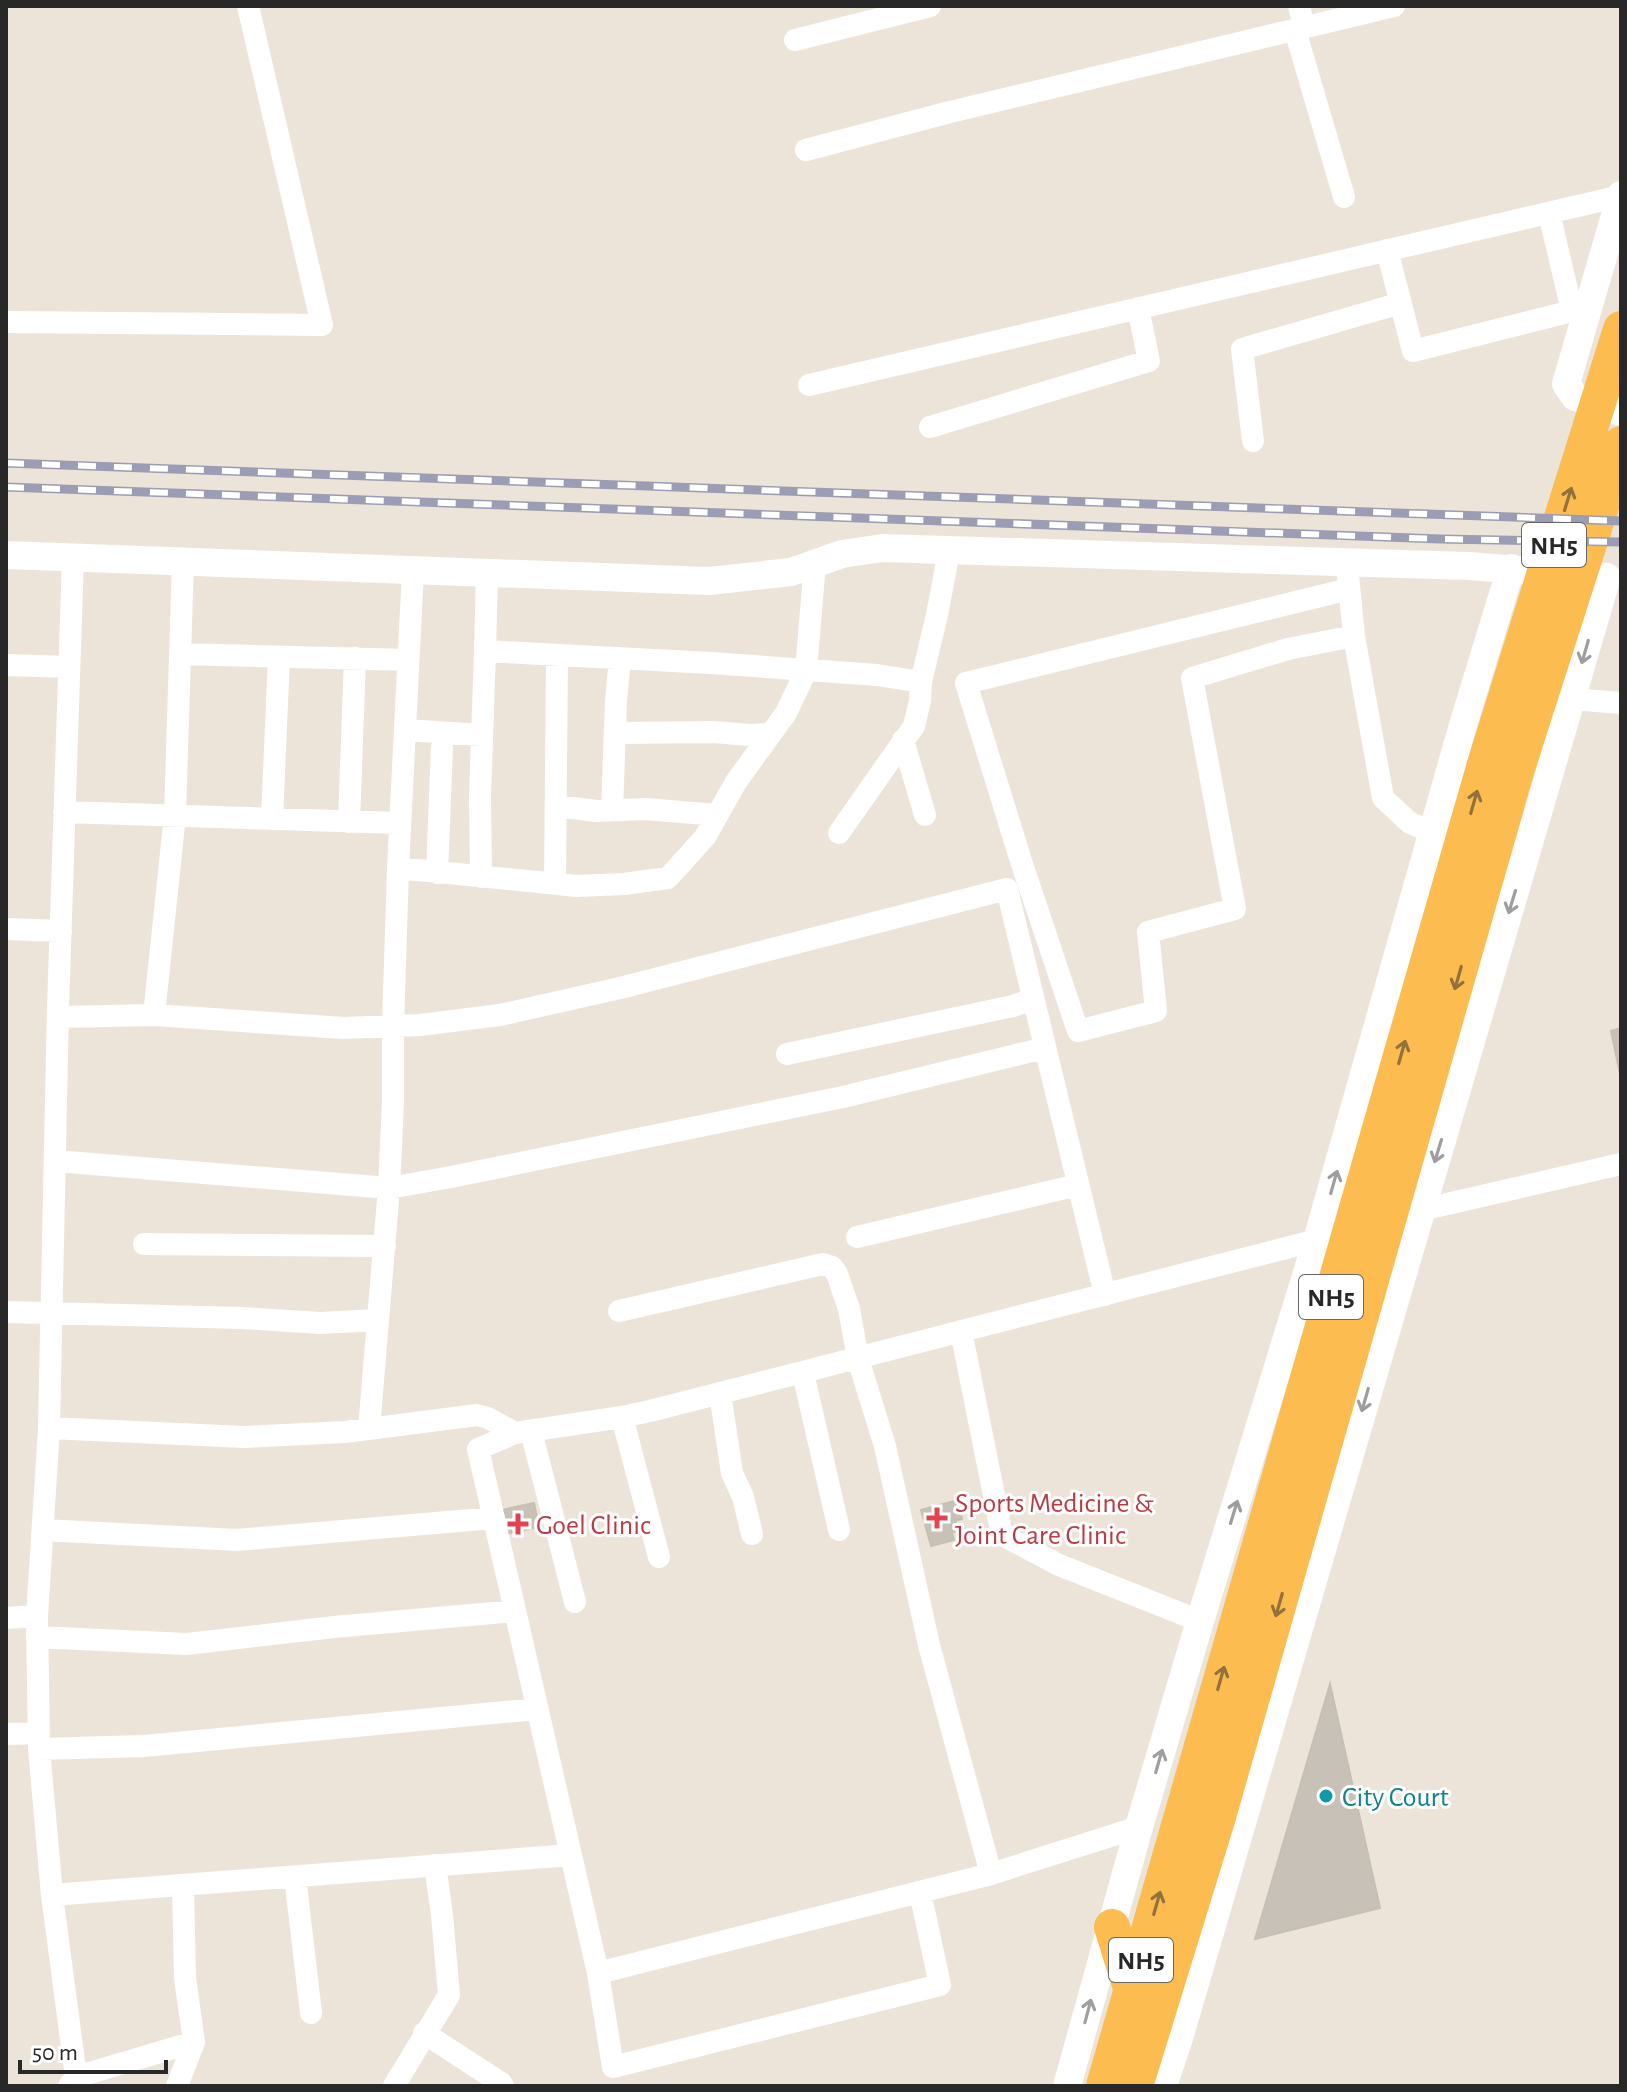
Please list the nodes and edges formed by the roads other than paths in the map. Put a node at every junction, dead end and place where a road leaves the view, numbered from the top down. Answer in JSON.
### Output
{"nodes":[{"id":1,"x":248,"y":6,"type":"edge"},
{"id":2,"x":930,"y":6,"type":"edge"},
{"id":3,"x":1394,"y":6,"type":"edge"},
{"id":4,"x":1299,"y":21,"type":"edge"},
{"id":5,"x":795,"y":40,"type":"dead end"},
{"id":6,"x":806,"y":150,"type":"dead end"},
{"id":7,"x":1621,"y":196,"type":"edge"},
{"id":8,"x":1344,"y":197,"type":"dead end"},
{"id":9,"x":1549,"y":213,"type":"junction"},
{"id":10,"x":1387,"y":250,"type":"junction"},
{"id":11,"x":1401,"y":303,"type":"junction"},
{"id":12,"x":1138,"y":308,"type":"junction"},
{"id":13,"x":1580,"y":309,"type":"junction"},
{"id":14,"x":6,"y":322,"type":"edge"},
{"id":15,"x":1621,"y":329,"type":"edge"},
{"id":16,"x":809,"y":385,"type":"dead end"},
{"id":17,"x":1621,"y":412,"type":"edge"},
{"id":18,"x":930,"y":427,"type":"dead end"},
{"id":19,"x":1253,"y":441,"type":"dead end"},
{"id":20,"x":1621,"y":444,"type":"edge"},
{"id":21,"x":949,"y":551,"type":"junction"},
{"id":22,"x":6,"y":555,"type":"edge"},
{"id":23,"x":73,"y":557,"type":"junction"},
{"id":24,"x":183,"y":561,"type":"junction"},
{"id":25,"x":815,"y":563,"type":"junction"},
{"id":26,"x":1511,"y":568,"type":"junction"},
{"id":27,"x":413,"y":570,"type":"junction"},
{"id":28,"x":487,"y":573,"type":"junction"},
{"id":29,"x":1348,"y":576,"type":"junction"},
{"id":30,"x":1354,"y":636,"type":"junction"},
{"id":31,"x":485,"y":651,"type":"junction"},
{"id":32,"x":180,"y":654,"type":"junction"},
{"id":33,"x":557,"y":655,"type":"junction"},
{"id":34,"x":279,"y":657,"type":"junction"},
{"id":35,"x":355,"y":658,"type":"junction"},
{"id":36,"x":620,"y":658,"type":"junction"},
{"id":37,"x":408,"y":660,"type":"junction"},
{"id":38,"x":6,"y":665,"type":"edge"},
{"id":39,"x":69,"y":667,"type":"junction"},
{"id":40,"x":806,"y":671,"type":"junction"},
{"id":41,"x":921,"y":682,"type":"junction"},
{"id":42,"x":1572,"y":699,"type":"junction"},
{"id":43,"x":1621,"y":703,"type":"edge"},
{"id":44,"x":405,"y":730,"type":"junction"},
{"id":45,"x":615,"y":733,"type":"junction"},
{"id":46,"x":771,"y":734,"type":"junction"},
{"id":47,"x":482,"y":735,"type":"junction"},
{"id":48,"x":903,"y":740,"type":"junction"},
{"id":49,"x":442,"y":747,"type":"dead end"},
{"id":50,"x":556,"y":806,"type":"junction"},
{"id":51,"x":612,"y":810,"type":"junction"},
{"id":52,"x":64,"y":812,"type":"junction"},
{"id":53,"x":175,"y":815,"type":"junction"},
{"id":54,"x":717,"y":815,"type":"junction"},
{"id":55,"x":925,"y":815,"type":"dead end"},
{"id":56,"x":272,"y":819,"type":"junction"},
{"id":57,"x":349,"y":822,"type":"junction"},
{"id":58,"x":400,"y":823,"type":"junction"},
{"id":59,"x":1433,"y":832,"type":"junction"},
{"id":60,"x":839,"y":833,"type":"dead end"},
{"id":61,"x":398,"y":868,"type":"junction"},
{"id":62,"x":437,"y":873,"type":"junction"},
{"id":63,"x":481,"y":877,"type":"junction"},
{"id":64,"x":555,"y":884,"type":"junction"},
{"id":65,"x":6,"y":929,"type":"edge"},
{"id":66,"x":61,"y":931,"type":"junction"},
{"id":67,"x":1033,"y":999,"type":"junction"},
{"id":68,"x":154,"y":1015,"type":"junction"},
{"id":69,"x":58,"y":1017,"type":"junction"},
{"id":70,"x":393,"y":1026,"type":"junction"},
{"id":71,"x":1045,"y":1048,"type":"junction"},
{"id":72,"x":787,"y":1054,"type":"dead end"},
{"id":73,"x":55,"y":1161,"type":"junction"},
{"id":74,"x":1621,"y":1164,"type":"edge"},
{"id":75,"x":1078,"y":1185,"type":"junction"},
{"id":76,"x":389,"y":1188,"type":"junction"},
{"id":77,"x":1421,"y":1210,"type":"junction"},
{"id":78,"x":857,"y":1237,"type":"dead end"},
{"id":79,"x":1317,"y":1240,"type":"junction"},
{"id":80,"x":144,"y":1244,"type":"dead end"},
{"id":81,"x":385,"y":1246,"type":"junction"},
{"id":82,"x":1105,"y":1295,"type":"junction"},
{"id":83,"x":619,"y":1311,"type":"dead end"},
{"id":84,"x":6,"y":1312,"type":"edge"},
{"id":85,"x":53,"y":1313,"type":"junction"},
{"id":86,"x":378,"y":1320,"type":"junction"},
{"id":87,"x":961,"y":1331,"type":"junction"},
{"id":88,"x":858,"y":1359,"type":"junction"},
{"id":89,"x":803,"y":1373,"type":"junction"},
{"id":90,"x":720,"y":1393,"type":"junction"},
{"id":91,"x":461,"y":1417,"type":"junction"},
{"id":92,"x":622,"y":1417,"type":"junction"},
{"id":93,"x":49,"y":1428,"type":"junction"},
{"id":94,"x":369,"y":1429,"type":"junction"},
{"id":95,"x":523,"y":1432,"type":"junction"},
{"id":96,"x":478,"y":1449,"type":"junction"},
{"id":97,"x":494,"y":1518,"type":"junction"},
{"id":98,"x":43,"y":1530,"type":"junction"},
{"id":99,"x":839,"y":1530,"type":"dead end"},
{"id":100,"x":752,"y":1534,"type":"dead end"},
{"id":101,"x":659,"y":1557,"type":"dead end"},
{"id":102,"x":575,"y":1602,"type":"dead end"},
{"id":103,"x":515,"y":1611,"type":"junction"},
{"id":104,"x":6,"y":1618,"type":"edge"},
{"id":105,"x":1200,"y":1621,"type":"junction"},
{"id":106,"x":37,"y":1626,"type":"junction"},
{"id":107,"x":537,"y":1709,"type":"junction"},
{"id":108,"x":6,"y":1734,"type":"edge"},
{"id":109,"x":38,"y":1741,"type":"junction"},
{"id":110,"x":1139,"y":1827,"type":"junction"},
{"id":111,"x":571,"y":1855,"type":"junction"},
{"id":112,"x":435,"y":1865,"type":"junction"},
{"id":113,"x":991,"y":1874,"type":"junction"},
{"id":114,"x":295,"y":1877,"type":"junction"},
{"id":115,"x":183,"y":1886,"type":"junction"},
{"id":116,"x":920,"y":1892,"type":"junction"},
{"id":117,"x":52,"y":1895,"type":"junction"},
{"id":118,"x":1112,"y":1927,"type":"junction"},
{"id":119,"x":598,"y":1973,"type":"junction"},
{"id":120,"x":1132,"y":1991,"type":"junction"},
{"id":121,"x":311,"y":2013,"type":"dead end"},
{"id":122,"x":424,"y":2033,"type":"junction"},
{"id":123,"x":194,"y":2042,"type":"junction"},
{"id":124,"x":72,"y":2082,"type":"edge"},
{"id":125,"x":177,"y":2086,"type":"edge"},
{"id":126,"x":394,"y":2086,"type":"edge"},
{"id":127,"x":503,"y":2086,"type":"edge"},
{"id":128,"x":1067,"y":2086,"type":"edge"},
{"id":129,"x":1104,"y":2086,"type":"edge"},
{"id":130,"x":1135,"y":2086,"type":"edge"},
{"id":131,"x":1163,"y":2086,"type":"edge"}],
"edges":[{"from":1,"to":14,"type":"street"},
{"from":2,"to":5,"type":"street"},
{"from":3,"to":4,"type":"street"},
{"from":4,"to":6,"type":"street"},
{"from":4,"to":8,"type":"street"},
{"from":7,"to":9,"type":"street"},
{"from":7,"to":13,"type":"street"},
{"from":9,"to":10,"type":"street"},
{"from":9,"to":13,"type":"street"},
{"from":10,"to":11,"type":"street"},
{"from":10,"to":12,"type":"street"},
{"from":11,"to":13,"type":"street"},
{"from":11,"to":19,"type":"street"},
{"from":12,"to":16,"type":"street"},
{"from":12,"to":18,"type":"street"},
{"from":13,"to":17,"type":"street"},
{"from":120,"to":15,"type":"highway","number":"NH5","one_way":true},
{"from":20,"to":130,"type":"highway","number":"NH5","one_way":true},
{"from":21,"to":25,"type":"street"},
{"from":21,"to":29,"type":"street"},
{"from":21,"to":41,"type":"street"},
{"from":22,"to":23,"type":"street"},
{"from":23,"to":24,"type":"street"},
{"from":23,"to":39,"type":"street"},
{"from":24,"to":27,"type":"street"},
{"from":24,"to":32,"type":"street"},
{"from":25,"to":28,"type":"street"},
{"from":25,"to":40,"type":"street"},
{"from":26,"to":29,"type":"street"},
{"from":26,"to":42,"type":"street","one_way":true},
{"from":26,"to":59,"type":"street"},
{"from":27,"to":28,"type":"street"},
{"from":27,"to":37,"type":"street"},
{"from":28,"to":31,"type":"street"},
{"from":29,"to":30,"type":"street"},
{"from":29,"to":30,"type":"street"},
{"from":30,"to":59,"type":"street"},
{"from":31,"to":33,"type":"street"},
{"from":31,"to":47,"type":"street"},
{"from":32,"to":34,"type":"street"},
{"from":32,"to":53,"type":"street"},
{"from":33,"to":36,"type":"street"},
{"from":33,"to":50,"type":"street"},
{"from":34,"to":35,"type":"street"},
{"from":34,"to":56,"type":"street"},
{"from":35,"to":37,"type":"street"},
{"from":35,"to":57,"type":"street"},
{"from":36,"to":40,"type":"street"},
{"from":36,"to":45,"type":"street"},
{"from":37,"to":44,"type":"street"},
{"from":38,"to":39,"type":"street"},
{"from":39,"to":52,"type":"street"},
{"from":40,"to":41,"type":"street"},
{"from":40,"to":46,"type":"street"},
{"from":41,"to":48,"type":"street"},
{"from":42,"to":43,"type":"street"},
{"from":42,"to":77,"type":"street","one_way":true},
{"from":44,"to":47,"type":"street"},
{"from":44,"to":58,"type":"street"},
{"from":45,"to":46,"type":"street"},
{"from":45,"to":51,"type":"street"},
{"from":46,"to":54,"type":"street"},
{"from":47,"to":63,"type":"street"},
{"from":48,"to":55,"type":"street"},
{"from":48,"to":60,"type":"street"},
{"from":49,"to":62,"type":"street"},
{"from":50,"to":51,"type":"street"},
{"from":50,"to":64,"type":"street"},
{"from":51,"to":54,"type":"street"},
{"from":52,"to":53,"type":"street"},
{"from":52,"to":66,"type":"street"},
{"from":53,"to":56,"type":"street"},
{"from":53,"to":68,"type":"street"},
{"from":54,"to":64,"type":"street"},
{"from":56,"to":57,"type":"street"},
{"from":57,"to":58,"type":"street"},
{"from":58,"to":61,"type":"street"},
{"from":79,"to":59,"type":"street","one_way":true},
{"from":61,"to":62,"type":"street"},
{"from":61,"to":70,"type":"street"},
{"from":62,"to":63,"type":"street"},
{"from":63,"to":64,"type":"street"},
{"from":65,"to":66,"type":"street"},
{"from":66,"to":69,"type":"street"},
{"from":67,"to":70,"type":"street"},
{"from":67,"to":71,"type":"street"},
{"from":67,"to":72,"type":"street"},
{"from":68,"to":69,"type":"street"},
{"from":68,"to":70,"type":"street"},
{"from":69,"to":73,"type":"street"},
{"from":70,"to":76,"type":"street"},
{"from":71,"to":75,"type":"street"},
{"from":71,"to":76,"type":"street"},
{"from":73,"to":76,"type":"street"},
{"from":73,"to":85,"type":"street"},
{"from":74,"to":77,"type":"street"},
{"from":75,"to":78,"type":"street"},
{"from":75,"to":82,"type":"street"},
{"from":76,"to":81,"type":"street"},
{"from":77,"to":131,"type":"street","one_way":true},
{"from":79,"to":82,"type":"street"},
{"from":105,"to":79,"type":"street","one_way":true},
{"from":80,"to":81,"type":"street"},
{"from":81,"to":86,"type":"street"},
{"from":82,"to":87,"type":"street"},
{"from":83,"to":88,"type":"street"},
{"from":84,"to":85,"type":"street"},
{"from":85,"to":86,"type":"street"},
{"from":85,"to":93,"type":"street"},
{"from":86,"to":94,"type":"street"},
{"from":87,"to":88,"type":"street"},
{"from":87,"to":105,"type":"street"},
{"from":88,"to":89,"type":"street"},
{"from":88,"to":113,"type":"street"},
{"from":89,"to":90,"type":"street"},
{"from":89,"to":99,"type":"street"},
{"from":90,"to":92,"type":"street"},
{"from":90,"to":100,"type":"street"},
{"from":91,"to":94,"type":"street"},
{"from":91,"to":95,"type":"street"},
{"from":91,"to":96,"type":"street"},
{"from":92,"to":95,"type":"street"},
{"from":92,"to":101,"type":"street"},
{"from":93,"to":94,"type":"street"},
{"from":93,"to":98,"type":"street"},
{"from":95,"to":96,"type":"street"},
{"from":95,"to":102,"type":"street"},
{"from":96,"to":97,"type":"street"},
{"from":97,"to":98,"type":"street"},
{"from":97,"to":103,"type":"street"},
{"from":98,"to":106,"type":"street"},
{"from":103,"to":106,"type":"street"},
{"from":103,"to":107,"type":"street"},
{"from":104,"to":106,"type":"street"},
{"from":110,"to":105,"type":"street","one_way":true},
{"from":106,"to":109,"type":"street"},
{"from":107,"to":109,"type":"street"},
{"from":107,"to":111,"type":"street"},
{"from":108,"to":109,"type":"street"},
{"from":109,"to":117,"type":"street"},
{"from":110,"to":113,"type":"street"},
{"from":110,"to":118,"type":"street"},
{"from":111,"to":112,"type":"street"},
{"from":111,"to":119,"type":"street"},
{"from":112,"to":114,"type":"street"},
{"from":112,"to":122,"type":"street"},
{"from":113,"to":116,"type":"street"},
{"from":114,"to":115,"type":"street"},
{"from":114,"to":121,"type":"street"},
{"from":115,"to":117,"type":"street"},
{"from":115,"to":123,"type":"street"},
{"from":116,"to":119,"type":"street"},
{"from":116,"to":119,"type":"street"},
{"from":117,"to":124,"type":"street"},
{"from":118,"to":120,"type":"highway"},
{"from":128,"to":118,"type":"street","one_way":true},
{"from":120,"to":129,"type":"highway","number":"NH5"},
{"from":122,"to":126,"type":"street"},
{"from":122,"to":127,"type":"street"},
{"from":123,"to":124,"type":"street"},
{"from":123,"to":125,"type":"street"}]}
